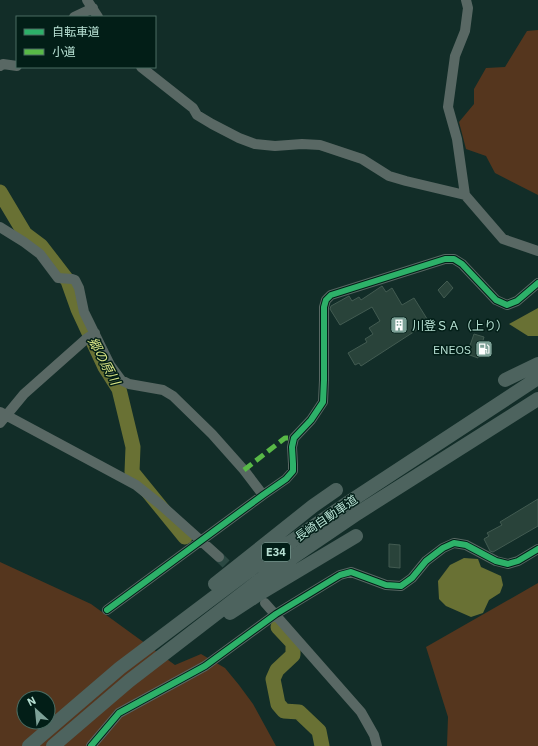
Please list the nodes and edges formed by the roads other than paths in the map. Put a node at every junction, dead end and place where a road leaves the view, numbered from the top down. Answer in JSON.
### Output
{"nodes":[{"id":1,"x":87,"y":0,"type":"edge"},
{"id":2,"x":466,"y":0,"type":"edge"},
{"id":3,"x":96,"y":13,"type":"edge"},
{"id":4,"x":80,"y":16,"type":"edge"},
{"id":5,"x":0,"y":66,"type":"edge"},
{"id":6,"x":16,"y":66,"type":"edge"},
{"id":7,"x":142,"y":68,"type":"edge"},
{"id":8,"x":465,"y":195,"type":"junction"},
{"id":9,"x":0,"y":227,"type":"edge"},
{"id":10,"x":538,"y":251,"type":"edge"},
{"id":11,"x":538,"y":283,"type":"edge"},
{"id":12,"x":95,"y":333,"type":"junction"},
{"id":13,"x":538,"y":364,"type":"edge"},
{"id":14,"x":538,"y":378,"type":"edge"},
{"id":15,"x":505,"y":380,"type":"dead end"},
{"id":16,"x":538,"y":399,"type":"edge"},
{"id":17,"x":2,"y":417,"type":"edge"},
{"id":18,"x":336,"y":490,"type":"dead end"},
{"id":19,"x":263,"y":495,"type":"junction"},
{"id":20,"x":356,"y":536,"type":"dead end"},
{"id":21,"x":201,"y":540,"type":"junction"},
{"id":22,"x":538,"y":549,"type":"edge"},
{"id":23,"x":219,"y":557,"type":"tunnel mouth"},
{"id":24,"x":265,"y":603,"type":"dead end"},
{"id":25,"x":106,"y":610,"type":"dead end"},
{"id":26,"x":276,"y":614,"type":"junction"},
{"id":27,"x":180,"y":641,"type":"junction"},
{"id":28,"x":120,"y":668,"type":"junction"},
{"id":29,"x":29,"y":746,"type":"edge"},
{"id":30,"x":53,"y":746,"type":"edge"},
{"id":31,"x":91,"y":746,"type":"edge"},
{"id":32,"x":377,"y":746,"type":"edge"}],
"edges":[{"from":1,"to":3,"type":"street"},
{"from":2,"to":8,"type":"street"},
{"from":3,"to":4,"type":"street"},
{"from":5,"to":6,"type":"street"},
{"from":7,"to":8,"type":"street"},
{"from":8,"to":10,"type":"street"},
{"from":9,"to":12,"type":"street"},
{"from":11,"to":19,"type":"street"},
{"from":12,"to":17,"type":"street"},
{"from":12,"to":19,"type":"street"},
{"from":13,"to":15,"type":"highway"},
{"from":14,"to":28,"type":"highway","name":"長崎自動車道","number":"E34"},
{"from":16,"to":27,"type":"highway","name":"長崎自動車道","number":"E34"},
{"from":17,"to":21,"type":"street"},
{"from":18,"to":28,"type":"highway"},
{"from":19,"to":21,"type":"street"},
{"from":20,"to":27,"type":"highway"},
{"from":21,"to":23,"type":"street"},
{"from":21,"to":25,"type":"street"},
{"from":22,"to":26,"type":"street"},
{"from":24,"to":26,"type":"street"},
{"from":26,"to":31,"type":"street"},
{"from":26,"to":32,"type":"street"},
{"from":27,"to":30,"type":"highway","name":"長崎自動車道","number":"E34"},
{"from":28,"to":29,"type":"highway","name":"長崎自動車道","number":"E34"}]}
